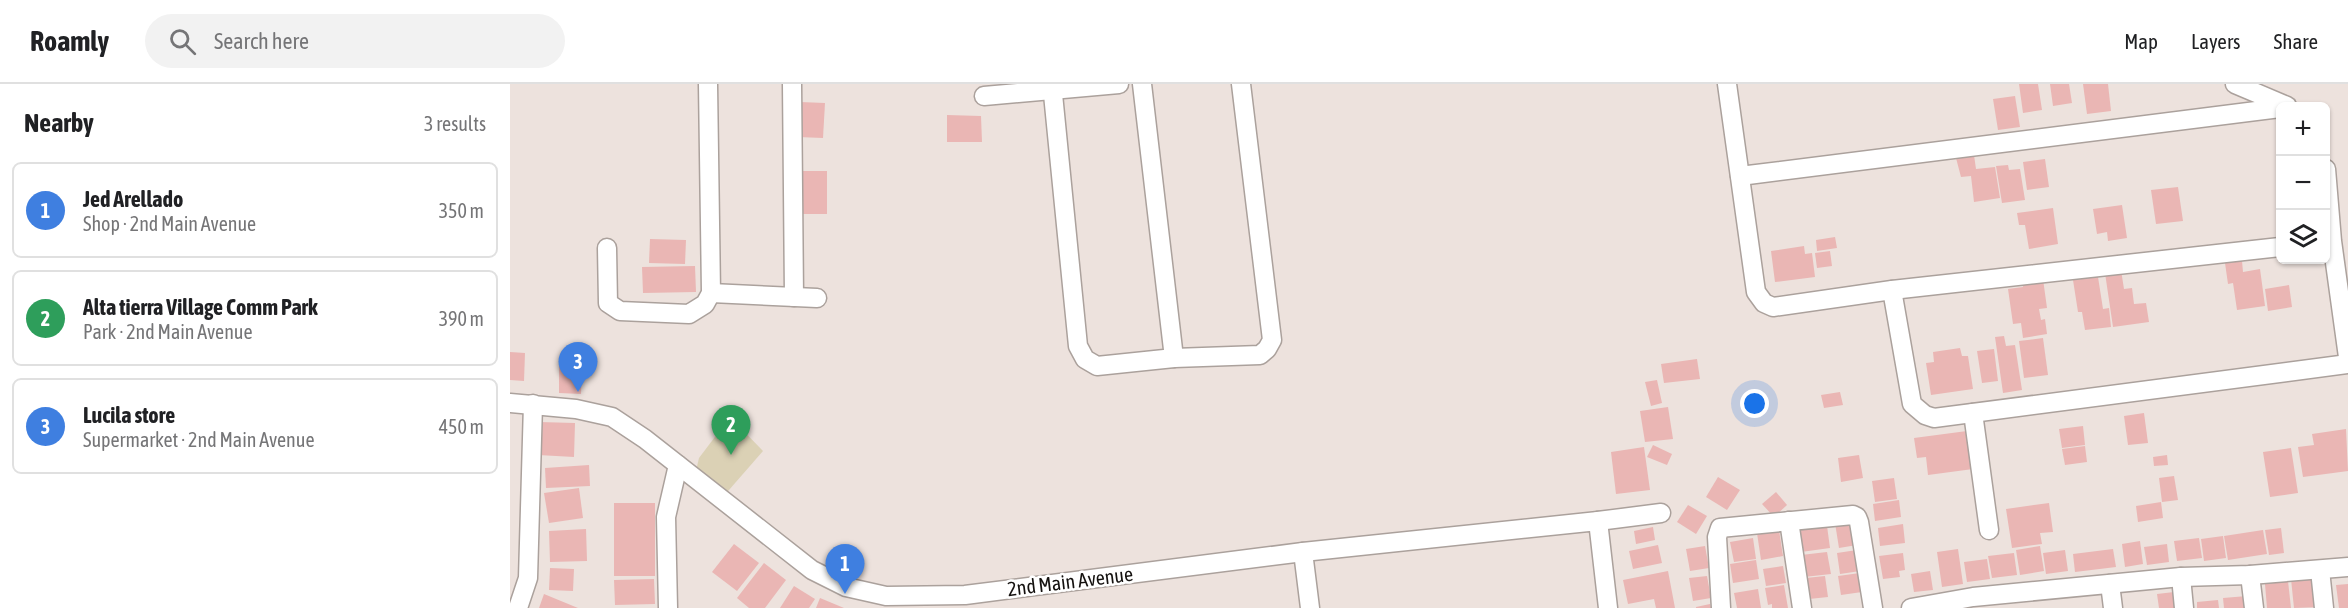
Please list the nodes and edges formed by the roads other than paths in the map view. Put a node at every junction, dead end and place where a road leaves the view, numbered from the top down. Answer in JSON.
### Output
{"nodes":[{"id":1,"x":708,"y":84,"type":"edge"},
{"id":2,"x":792,"y":84,"type":"edge"},
{"id":3,"x":1119,"y":84,"type":"edge"},
{"id":4,"x":1143,"y":84,"type":"edge"},
{"id":5,"x":1241,"y":84,"type":"edge"},
{"id":6,"x":1727,"y":84,"type":"edge"},
{"id":7,"x":2235,"y":84,"type":"edge"},
{"id":8,"x":1053,"y":87,"type":"edge"},
{"id":9,"x":984,"y":96,"type":"dead end"},
{"id":10,"x":2278,"y":102,"type":"edge"},
{"id":11,"x":2276,"y":109,"type":"edge"},
{"id":12,"x":1740,"y":176,"type":"junction"},
{"id":13,"x":2276,"y":247,"type":"edge"},
{"id":14,"x":2330,"y":247,"type":"edge"},
{"id":15,"x":607,"y":248,"type":"dead end"},
{"id":16,"x":1892,"y":290,"type":"junction"},
{"id":17,"x":711,"y":293,"type":"junction"},
{"id":18,"x":794,"y":297,"type":"junction"},
{"id":19,"x":817,"y":298,"type":"dead end"},
{"id":20,"x":2348,"y":357,"type":"edge"},
{"id":21,"x":1174,"y":358,"type":"junction"},
{"id":22,"x":2348,"y":364,"type":"edge"},
{"id":23,"x":510,"y":403,"type":"edge"},
{"id":24,"x":533,"y":404,"type":"junction"},
{"id":25,"x":1972,"y":413,"type":"junction"},
{"id":26,"x":678,"y":465,"type":"junction"},
{"id":27,"x":1661,"y":513,"type":"dead end"},
{"id":28,"x":1598,"y":520,"type":"junction"},
{"id":29,"x":1789,"y":521,"type":"junction"},
{"id":30,"x":1989,"y":530,"type":"dead end"},
{"id":31,"x":1303,"y":552,"type":"junction"},
{"id":32,"x":2348,"y":567,"type":"edge"},
{"id":33,"x":2320,"y":570,"type":"junction"},
{"id":34,"x":2250,"y":575,"type":"junction"},
{"id":35,"x":2181,"y":577,"type":"junction"},
{"id":36,"x":2110,"y":585,"type":"junction"},
{"id":37,"x":2041,"y":600,"type":"edge"},
{"id":38,"x":1974,"y":603,"type":"edge"},
{"id":39,"x":518,"y":608,"type":"edge"},
{"id":40,"x":668,"y":608,"type":"edge"},
{"id":41,"x":1310,"y":608,"type":"edge"},
{"id":42,"x":1608,"y":608,"type":"edge"},
{"id":43,"x":1721,"y":608,"type":"edge"},
{"id":44,"x":1802,"y":608,"type":"edge"},
{"id":45,"x":1873,"y":608,"type":"edge"},
{"id":46,"x":1911,"y":608,"type":"edge"},
{"id":47,"x":2113,"y":608,"type":"edge"},
{"id":48,"x":2184,"y":608,"type":"edge"},
{"id":49,"x":2254,"y":608,"type":"edge"},
{"id":50,"x":2324,"y":608,"type":"edge"}],
"edges":[{"from":1,"to":17,"type":"street"},
{"from":2,"to":18,"type":"street"},
{"from":3,"to":8,"type":"street"},
{"from":4,"to":21,"type":"street"},
{"from":5,"to":21,"type":"street"},
{"from":6,"to":12,"type":"street"},
{"from":7,"to":10,"type":"street"},
{"from":8,"to":9,"type":"street"},
{"from":8,"to":21,"type":"street"},
{"from":11,"to":12,"type":"street"},
{"from":12,"to":16,"type":"street"},
{"from":13,"to":16,"type":"street"},
{"from":14,"to":20,"type":"street"},
{"from":15,"to":17,"type":"street"},
{"from":16,"to":25,"type":"street"},
{"from":17,"to":18,"type":"street"},
{"from":18,"to":19,"type":"street"},
{"from":22,"to":25,"type":"street"},
{"from":23,"to":24,"type":"street","name":"2nd Main Avenue"},
{"from":24,"to":26,"type":"street","name":"2nd Main Avenue"},
{"from":24,"to":39,"type":"street"},
{"from":25,"to":30,"type":"street"},
{"from":26,"to":31,"type":"street","name":"2nd Main Avenue"},
{"from":26,"to":40,"type":"street"},
{"from":27,"to":28,"type":"street","name":"2nd Main Avenue"},
{"from":28,"to":31,"type":"street","name":"2nd Main Avenue"},
{"from":28,"to":42,"type":"street"},
{"from":29,"to":43,"type":"street"},
{"from":29,"to":44,"type":"street"},
{"from":29,"to":45,"type":"street"},
{"from":31,"to":41,"type":"street"},
{"from":32,"to":33,"type":"street"},
{"from":33,"to":34,"type":"street"},
{"from":33,"to":50,"type":"street"},
{"from":34,"to":35,"type":"street"},
{"from":34,"to":49,"type":"street"},
{"from":35,"to":36,"type":"street"},
{"from":35,"to":48,"type":"street"},
{"from":36,"to":37,"type":"street"},
{"from":36,"to":47,"type":"street"},
{"from":37,"to":38,"type":"street"},
{"from":38,"to":46,"type":"street"}]}
